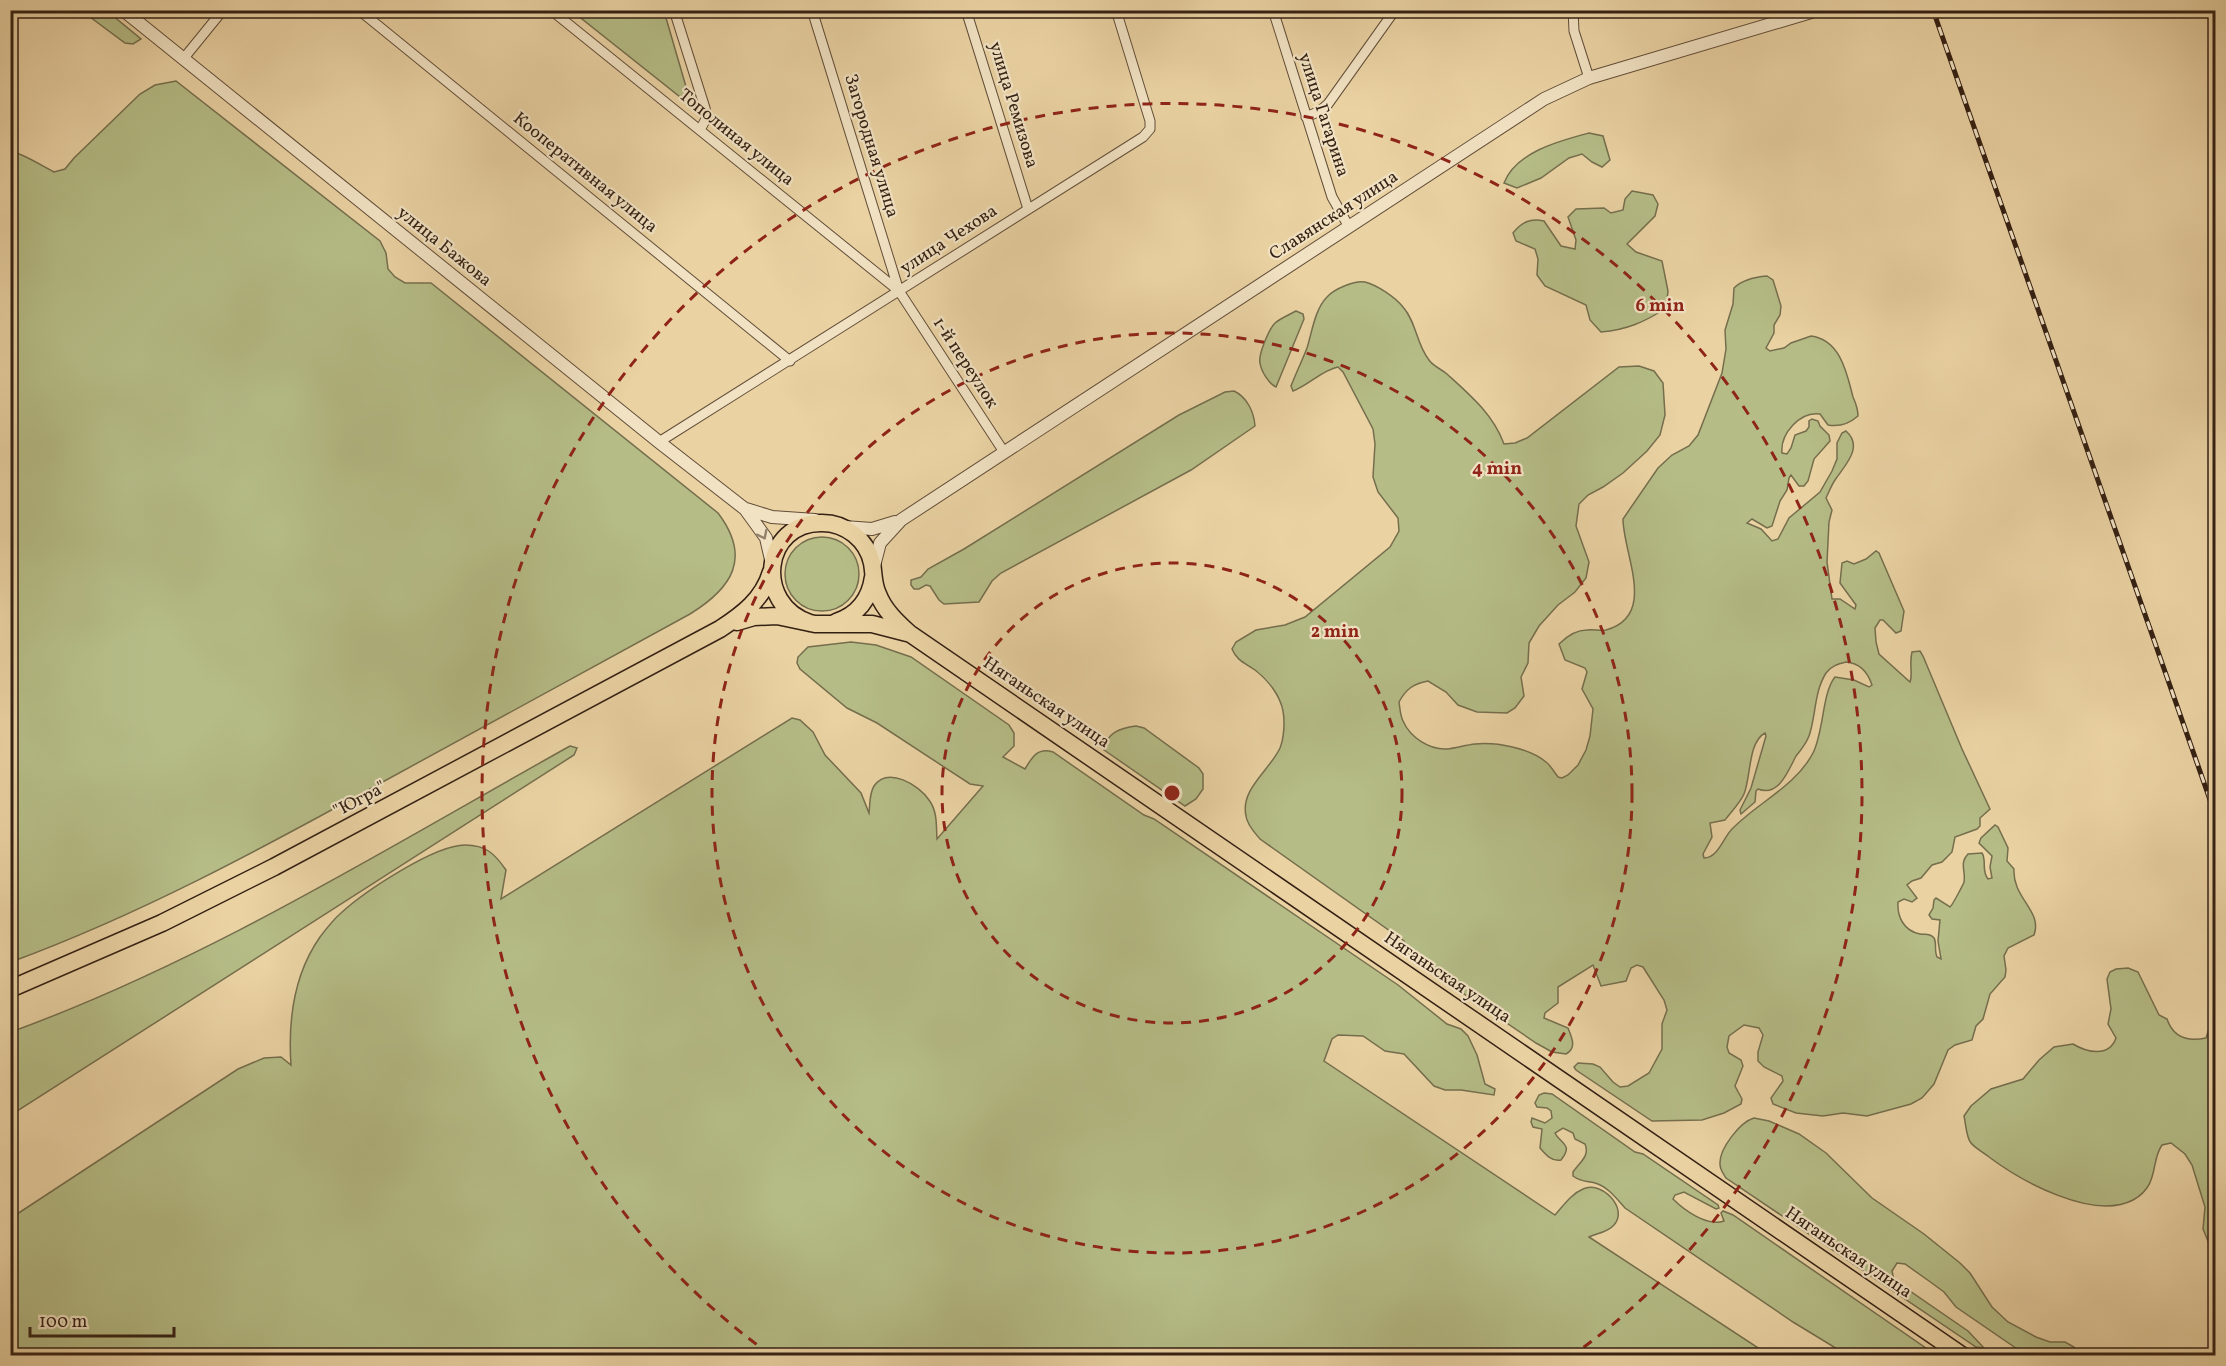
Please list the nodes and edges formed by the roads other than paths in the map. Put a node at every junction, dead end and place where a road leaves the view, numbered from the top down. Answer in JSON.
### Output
{"nodes":[{"id":1,"x":123,"y":10,"type":"edge"},
{"id":2,"x":223,"y":10,"type":"edge"},
{"id":3,"x":359,"y":10,"type":"edge"},
{"id":4,"x":551,"y":10,"type":"edge"},
{"id":5,"x":674,"y":10,"type":"edge"},
{"id":6,"x":812,"y":10,"type":"edge"},
{"id":7,"x":966,"y":10,"type":"edge"},
{"id":8,"x":1116,"y":10,"type":"edge"},
{"id":9,"x":1273,"y":10,"type":"edge"},
{"id":10,"x":1395,"y":10,"type":"edge"},
{"id":11,"x":1573,"y":10,"type":"edge"},
{"id":12,"x":1818,"y":10,"type":"edge"},
{"id":13,"x":1794,"y":14,"type":"edge"},
{"id":14,"x":184,"y":58,"type":"junction"},
{"id":15,"x":1589,"y":78,"type":"junction"},
{"id":16,"x":1306,"y":117,"type":"junction"},
{"id":17,"x":700,"y":130,"type":"junction"},
{"id":18,"x":1028,"y":208,"type":"junction"},
{"id":19,"x":1349,"y":227,"type":"junction"},
{"id":20,"x":898,"y":291,"type":"junction"},
{"id":21,"x":790,"y":361,"type":"junction"},
{"id":22,"x":659,"y":442,"type":"junction"},
{"id":23,"x":1004,"y":452,"type":"junction"},
{"id":24,"x":745,"y":509,"type":"junction"},
{"id":25,"x":901,"y":520,"type":"junction"},
{"id":26,"x":837,"y":525,"type":"junction"},
{"id":27,"x":772,"y":568,"type":"junction"},
{"id":28,"x":873,"y":572,"type":"junction"},
{"id":29,"x":810,"y":623,"type":"junction"},
{"id":30,"x":833,"y":623,"type":"junction"},
{"id":31,"x":720,"y":629,"type":"junction"},
{"id":32,"x":909,"y":633,"type":"junction"},
{"id":33,"x":10,"y":989,"type":"edge"},
{"id":34,"x":1963,"y":1356,"type":"edge"}],
"edges":[{"from":1,"to":14,"type":"street","name":"улица Бажова"},
{"from":2,"to":14,"type":"street"},
{"from":3,"to":21,"type":"street","name":"Кооперативная улица"},
{"from":4,"to":17,"type":"street","name":"Тополиная улица"},
{"from":5,"to":17,"type":"street"},
{"from":6,"to":20,"type":"street","name":"Загородная улица"},
{"from":7,"to":18,"type":"street","name":"улица Ремизова"},
{"from":8,"to":18,"type":"street","name":"улица Чехова"},
{"from":9,"to":16,"type":"street","name":"улица Гагарина"},
{"from":10,"to":16,"type":"street"},
{"from":11,"to":15,"type":"street"},
{"from":12,"to":13,"type":"street","name":"Славянская улица"},
{"from":13,"to":15,"type":"street","name":"Славянская улица"},
{"from":14,"to":22,"type":"street","name":"улица Бажова"},
{"from":15,"to":19,"type":"street","name":"Славянская улица"},
{"from":16,"to":19,"type":"street","name":"улица Гагарина"},
{"from":17,"to":20,"type":"street","name":"Тополиная улица"},
{"from":18,"to":20,"type":"street","name":"улица Чехова"},
{"from":19,"to":23,"type":"street","name":"Славянская улица"},
{"from":20,"to":21,"type":"street","name":"улица Чехова"},
{"from":20,"to":23,"type":"street","name":"1-й переулок"},
{"from":21,"to":22,"type":"street","name":"улица Чехова"},
{"from":22,"to":24,"type":"street","name":"улица Бажова"},
{"from":23,"to":25,"type":"street","name":"Славянская улица"},
{"from":24,"to":26,"type":"street"},
{"from":24,"to":27,"type":"street","one_way":true},
{"from":25,"to":26,"type":"street"},
{"from":25,"to":28,"type":"street"},
{"from":26,"to":27,"type":"highway"},
{"from":26,"to":28,"type":"highway"},
{"from":27,"to":29,"type":"highway"},
{"from":27,"to":31,"type":"highway"},
{"from":28,"to":30,"type":"highway"},
{"from":28,"to":32,"type":"highway"},
{"from":29,"to":30,"type":"highway"},
{"from":29,"to":31,"type":"highway"},
{"from":30,"to":32,"type":"highway"},
{"from":31,"to":33,"type":"highway","name":"\"Югра\""},
{"from":32,"to":34,"type":"highway","name":"Няганьская улица"}]}
